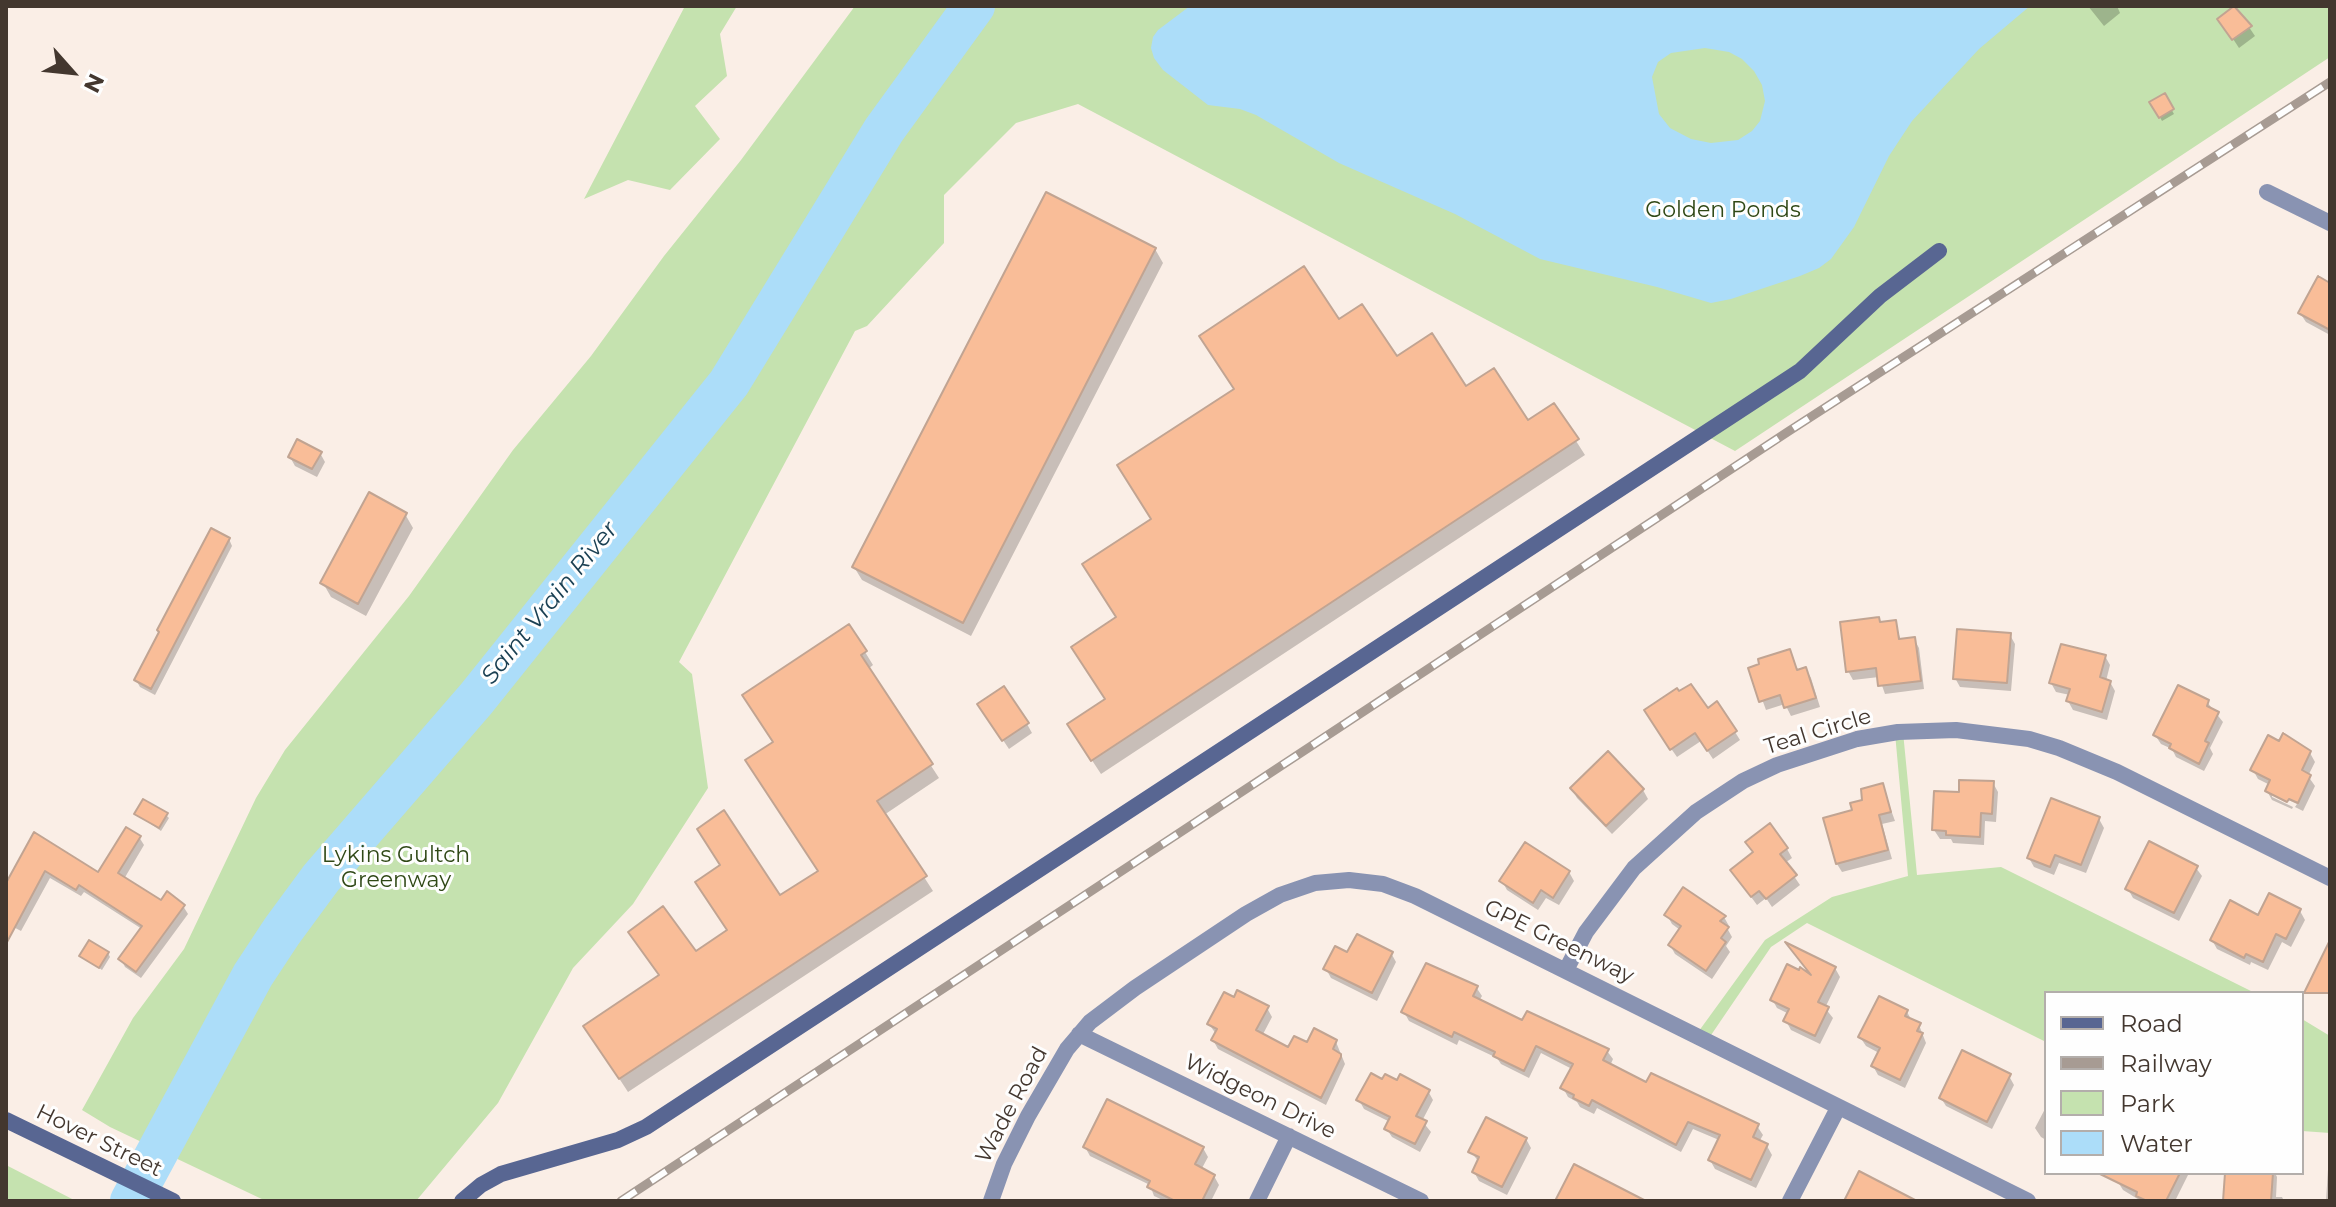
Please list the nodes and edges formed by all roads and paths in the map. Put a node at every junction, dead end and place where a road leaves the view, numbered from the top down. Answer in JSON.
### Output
{"nodes":[{"id":1,"x":2267,"y":192,"type":"dead end"},
{"id":2,"x":2330,"y":223,"type":"edge"},
{"id":3,"x":1939,"y":251,"type":"dead end"},
{"id":4,"x":2330,"y":878,"type":"edge"},
{"id":5,"x":1566,"y":970,"type":"junction"},
{"id":6,"x":1079,"y":1034,"type":"junction"},
{"id":7,"x":1838,"y":1108,"type":"junction"},
{"id":8,"x":6,"y":1120,"type":"edge"},
{"id":9,"x":1289,"y":1136,"type":"junction"},
{"id":10,"x":173,"y":1201,"type":"edge"},
{"id":11,"x":462,"y":1201,"type":"edge"},
{"id":12,"x":991,"y":1201,"type":"edge"},
{"id":13,"x":1257,"y":1201,"type":"edge"},
{"id":14,"x":1421,"y":1201,"type":"edge"},
{"id":15,"x":1790,"y":1201,"type":"edge"},
{"id":16,"x":2028,"y":1201,"type":"edge"}],
"edges":[{"from":1,"to":2,"type":"street"},
{"from":3,"to":11,"type":"street"},
{"from":4,"to":5,"type":"street","name":"Teal Circle"},
{"from":5,"to":6,"type":"street","name":"GPE Greenway"},
{"from":5,"to":7,"type":"street","name":"GPE Greenway"},
{"from":6,"to":9,"type":"street","name":"Widgeon Drive"},
{"from":6,"to":12,"type":"street","name":"Wade Road"},
{"from":7,"to":15,"type":"street"},
{"from":7,"to":16,"type":"street","name":"GPE Greenway"},
{"from":8,"to":10,"type":"street","name":"Hover Street"},
{"from":9,"to":13,"type":"street"},
{"from":9,"to":14,"type":"street","name":"Widgeon Drive"}]}
